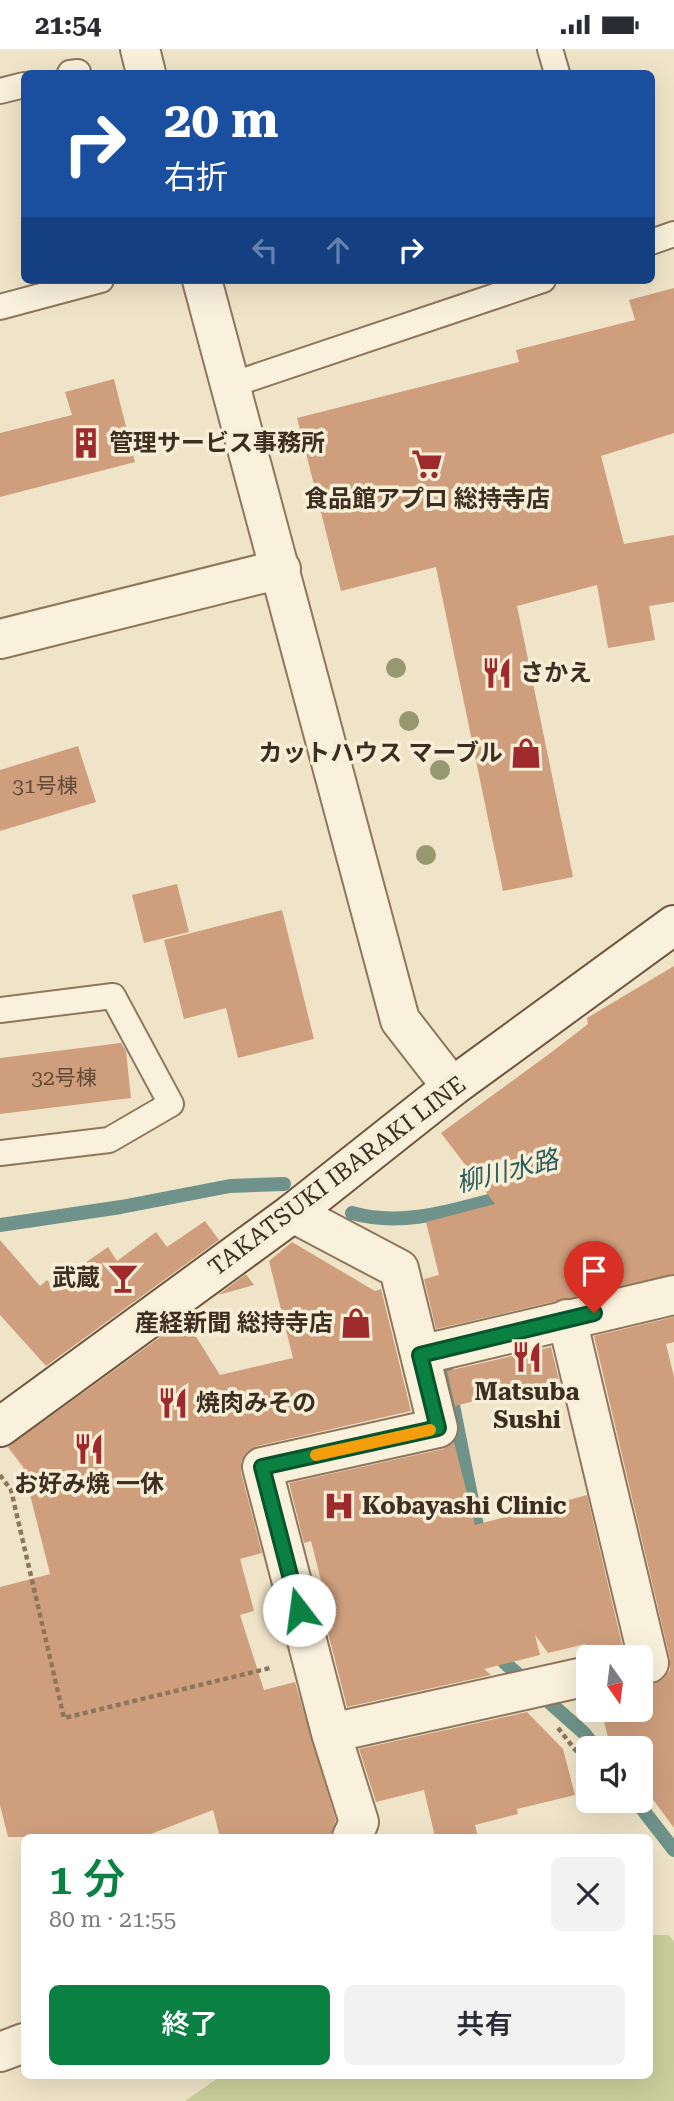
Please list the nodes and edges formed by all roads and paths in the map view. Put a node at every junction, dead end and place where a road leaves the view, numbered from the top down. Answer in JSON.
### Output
{"nodes":[{"id":1,"x":140,"y":49,"type":"edge"},
{"id":2,"x":550,"y":49,"type":"edge"},
{"id":3,"x":145,"y":70,"type":"edge"},
{"id":4,"x":556,"y":70,"type":"edge"},
{"id":5,"x":21,"y":86,"type":"edge"},
{"id":6,"x":0,"y":91,"type":"edge"},
{"id":7,"x":674,"y":234,"type":"edge"},
{"id":8,"x":655,"y":241,"type":"edge"},
{"id":9,"x":86,"y":284,"type":"edge"},
{"id":10,"x":203,"y":284,"type":"edge"},
{"id":11,"x":531,"y":284,"type":"edge"},
{"id":12,"x":0,"y":307,"type":"edge"},
{"id":13,"x":231,"y":385,"type":"junction"},
{"id":14,"x":281,"y":569,"type":"junction"},
{"id":15,"x":0,"y":639,"type":"edge"},
{"id":16,"x":674,"y":925,"type":"edge"},
{"id":17,"x":0,"y":1010,"type":"edge"},
{"id":18,"x":452,"y":1087,"type":"junction"},
{"id":19,"x":0,"y":1153,"type":"edge"},
{"id":20,"x":293,"y":1213,"type":"junction"},
{"id":21,"x":674,"y":1295,"type":"edge"},
{"id":22,"x":567,"y":1319,"type":"junction"},
{"id":23,"x":420,"y":1355,"type":"junction"},
{"id":24,"x":0,"y":1427,"type":"edge"},
{"id":25,"x":0,"y":1475,"type":"edge"},
{"id":26,"x":312,"y":1658,"type":"junction"},
{"id":27,"x":654,"y":1661,"type":"edge"},
{"id":28,"x":576,"y":1679,"type":"edge"},
{"id":29,"x":331,"y":1733,"type":"junction"},
{"id":30,"x":353,"y":1834,"type":"edge"},
{"id":31,"x":21,"y":2044,"type":"edge"},
{"id":32,"x":0,"y":2052,"type":"edge"}],
"edges":[{"from":1,"to":3,"type":"street"},
{"from":2,"to":4,"type":"lane"},
{"from":5,"to":6,"type":"lane"},
{"from":7,"to":8,"type":"lane"},
{"from":9,"to":12,"type":"lane"},
{"from":10,"to":13,"type":"street"},
{"from":11,"to":13,"type":"lane"},
{"from":13,"to":14,"type":"street"},
{"from":14,"to":15,"type":"street"},
{"from":14,"to":18,"type":"street"},
{"from":16,"to":18,"type":"street","name":"TAKATSUKI IBARAKI LINE"},
{"from":17,"to":19,"type":"lane"},
{"from":18,"to":20,"type":"street","name":"TAKATSUKI IBARAKI LINE"},
{"from":20,"to":23,"type":"street"},
{"from":20,"to":24,"type":"street","name":"TAKATSUKI IBARAKI LINE"},
{"from":21,"to":22,"type":"street"},
{"from":22,"to":23,"type":"street"},
{"from":22,"to":27,"type":"street"},
{"from":23,"to":26,"type":"street"},
{"from":25,"to":26,"type":"path"},
{"from":26,"to":29,"type":"street"},
{"from":28,"to":29,"type":"street"},
{"from":29,"to":30,"type":"street"},
{"from":31,"to":32,"type":"street"}]}
